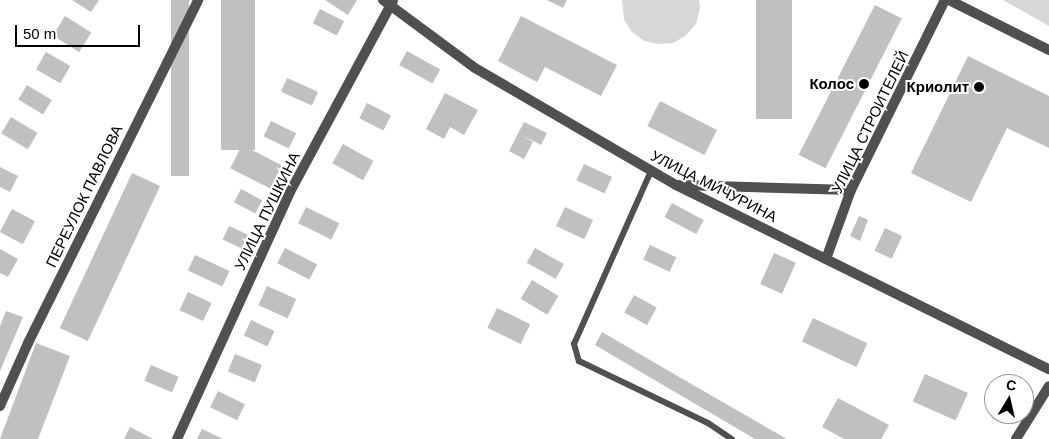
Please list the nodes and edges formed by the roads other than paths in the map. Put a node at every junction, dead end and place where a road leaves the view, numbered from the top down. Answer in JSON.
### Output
{"nodes":[{"id":1,"x":198,"y":0,"type":"edge"},
{"id":2,"x":947,"y":0,"type":"edge"},
{"id":3,"x":389,"y":2,"type":"edge"},
{"id":4,"x":1049,"y":50,"type":"edge"},
{"id":5,"x":651,"y":171,"type":"junction"},
{"id":6,"x":676,"y":185,"type":"junction"},
{"id":7,"x":851,"y":190,"type":"junction"},
{"id":8,"x":826,"y":259,"type":"junction"},
{"id":9,"x":1049,"y":369,"type":"edge"},
{"id":10,"x":1049,"y":386,"type":"edge"},
{"id":11,"x":0,"y":406,"type":"edge"},
{"id":12,"x":176,"y":439,"type":"edge"},
{"id":13,"x":732,"y":439,"type":"edge"},
{"id":14,"x":1016,"y":439,"type":"edge"}],
"edges":[{"from":1,"to":11,"type":"street","name":"ПЕРЕУЛОК ПАВЛОВА"},
{"from":2,"to":4,"type":"street"},
{"from":2,"to":7,"type":"street","name":"УЛИЦА СТРОИТЕЛЕЙ"},
{"from":3,"to":5,"type":"street","name":"УЛИЦА МИЧУРИНА"},
{"from":3,"to":12,"type":"street","name":"УЛИЦА ПУШКИНА"},
{"from":5,"to":6,"type":"street","name":"УЛИЦА МИЧУРИНА"},
{"from":5,"to":13,"type":"lane"},
{"from":6,"to":7,"type":"street"},
{"from":6,"to":8,"type":"street","name":"УЛИЦА МИЧУРИНА"},
{"from":7,"to":8,"type":"street","name":"УЛИЦА СТРОИТЕЛЕЙ"},
{"from":8,"to":9,"type":"street","name":"УЛИЦА МИЧУРИНА"},
{"from":10,"to":14,"type":"street"}]}
